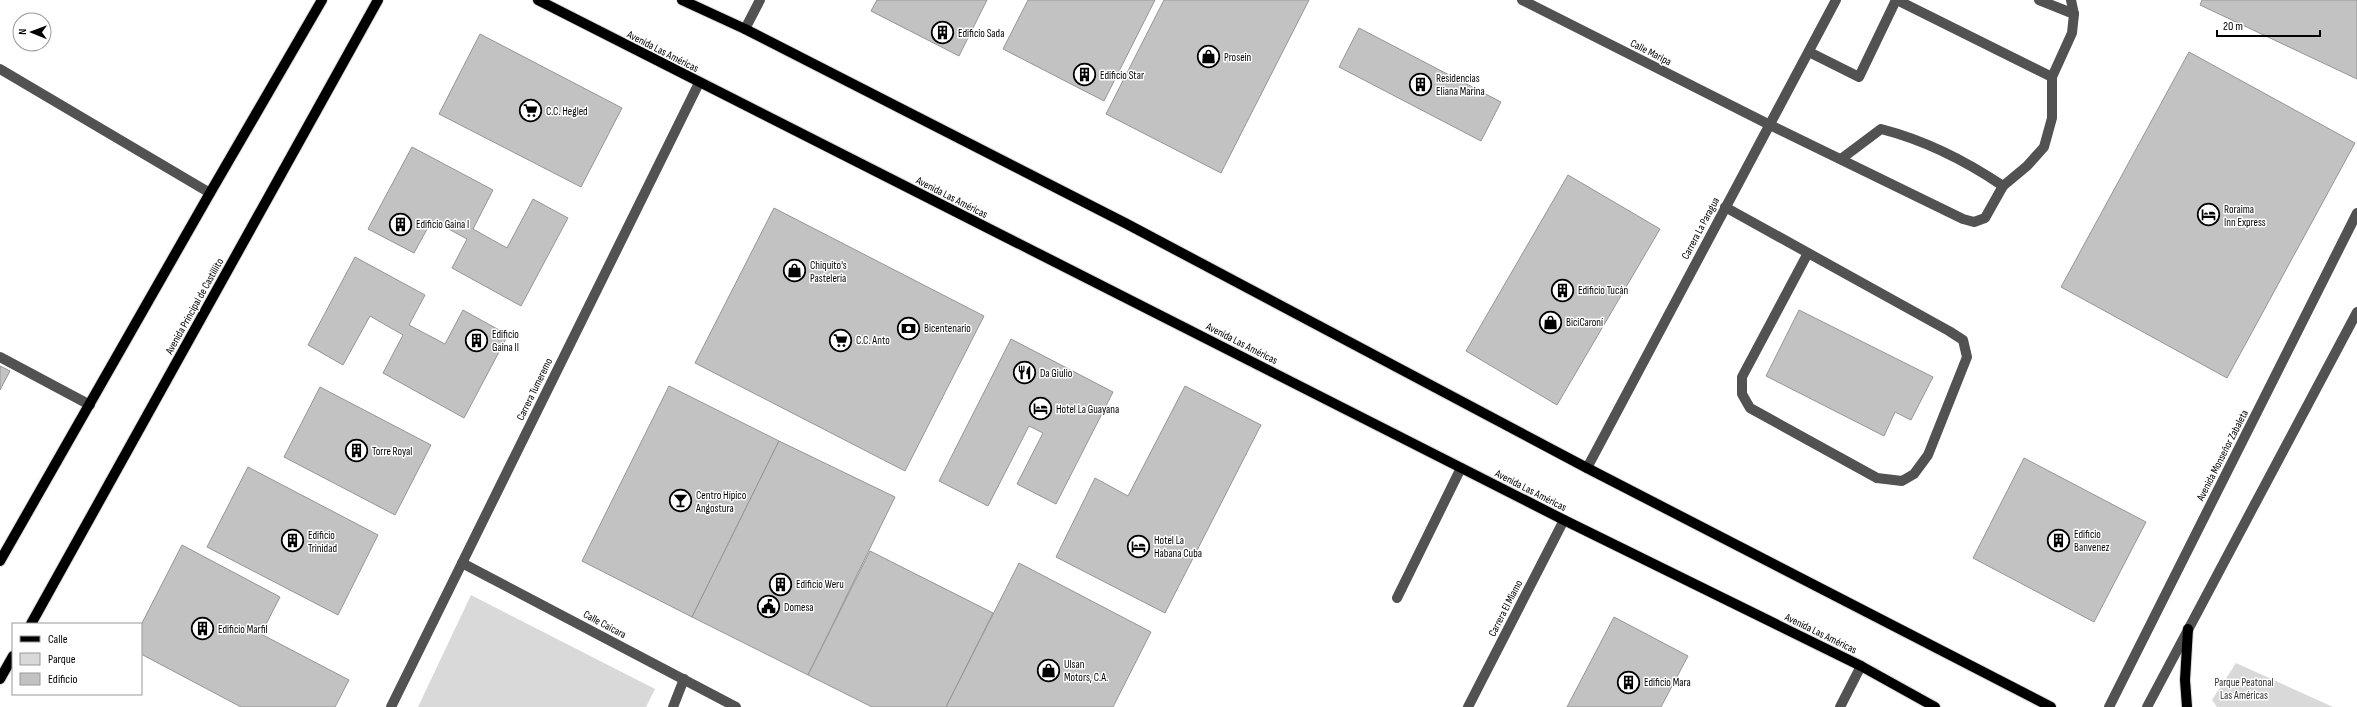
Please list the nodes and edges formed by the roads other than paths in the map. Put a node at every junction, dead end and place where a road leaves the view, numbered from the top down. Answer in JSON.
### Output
{"nodes":[{"id":1,"x":322,"y":0,"type":"edge"},
{"id":2,"x":378,"y":0,"type":"edge"},
{"id":3,"x":538,"y":0,"type":"edge"},
{"id":4,"x":682,"y":0,"type":"edge"},
{"id":5,"x":760,"y":0,"type":"edge"},
{"id":6,"x":1522,"y":0,"type":"edge"},
{"id":7,"x":1836,"y":0,"type":"edge"},
{"id":8,"x":1897,"y":0,"type":"edge"},
{"id":9,"x":2039,"y":0,"type":"edge"},
{"id":10,"x":2071,"y":0,"type":"edge"},
{"id":11,"x":2074,"y":14,"type":"junction"},
{"id":12,"x":745,"y":29,"type":"junction"},
{"id":13,"x":1808,"y":52,"type":"junction"},
{"id":14,"x":0,"y":69,"type":"edge"},
{"id":15,"x":2052,"y":77,"type":"junction"},
{"id":16,"x":699,"y":83,"type":"junction"},
{"id":17,"x":1768,"y":124,"type":"junction"},
{"id":18,"x":1841,"y":159,"type":"junction"},
{"id":19,"x":2003,"y":186,"type":"junction"},
{"id":20,"x":210,"y":193,"type":"junction"},
{"id":21,"x":1725,"y":207,"type":"junction"},
{"id":22,"x":2357,"y":213,"type":"edge"},
{"id":23,"x":1808,"y":253,"type":"junction"},
{"id":24,"x":2357,"y":312,"type":"edge"},
{"id":25,"x":0,"y":357,"type":"edge"},
{"id":26,"x":90,"y":405,"type":"junction"},
{"id":27,"x":1461,"y":468,"type":"junction"},
{"id":28,"x":1587,"y":468,"type":"junction"},
{"id":29,"x":1564,"y":520,"type":"junction"},
{"id":30,"x":0,"y":561,"type":"edge"},
{"id":31,"x":462,"y":563,"type":"junction"},
{"id":32,"x":1397,"y":598,"type":"dead end"},
{"id":33,"x":32,"y":623,"type":"edge"},
{"id":34,"x":2188,"y":629,"type":"junction"},
{"id":35,"x":12,"y":658,"type":"edge"},
{"id":36,"x":1861,"y":666,"type":"junction"},
{"id":37,"x":0,"y":679,"type":"edge"},
{"id":38,"x":684,"y":679,"type":"junction"},
{"id":39,"x":392,"y":707,"type":"edge"},
{"id":40,"x":672,"y":707,"type":"edge"},
{"id":41,"x":736,"y":707,"type":"edge"},
{"id":42,"x":1468,"y":707,"type":"edge"},
{"id":43,"x":1840,"y":707,"type":"edge"},
{"id":44,"x":1935,"y":707,"type":"edge"},
{"id":45,"x":2052,"y":707,"type":"edge"},
{"id":46,"x":2108,"y":707,"type":"edge"},
{"id":47,"x":2147,"y":707,"type":"edge"},
{"id":48,"x":2187,"y":707,"type":"edge"}],
"edges":[{"from":1,"to":20,"type":"main road"},
{"from":2,"to":33,"type":"main road","name":"Avenida Principal de Castillito"},
{"from":3,"to":16,"type":"main road","name":"Avenida Las Américas"},
{"from":4,"to":12,"type":"main road"},
{"from":5,"to":12,"type":"street"},
{"from":6,"to":17,"type":"street","name":"Calle Maripa"},
{"from":7,"to":13,"type":"street","name":"Carrera La Paragua"},
{"from":8,"to":13,"type":"street"},
{"from":8,"to":15,"type":"street"},
{"from":9,"to":11,"type":"street"},
{"from":10,"to":11,"type":"street"},
{"from":11,"to":15,"type":"street"},
{"from":12,"to":28,"type":"main road"},
{"from":13,"to":17,"type":"street","name":"Carrera La Paragua"},
{"from":14,"to":20,"type":"street"},
{"from":15,"to":19,"type":"street"},
{"from":16,"to":27,"type":"main road","name":"Avenida Las Américas"},
{"from":16,"to":31,"type":"street","name":"Carrera Tumeremo"},
{"from":17,"to":18,"type":"street","name":"Calle Maripa"},
{"from":17,"to":21,"type":"street","name":"Carrera La Paragua"},
{"from":18,"to":19,"type":"street"},
{"from":18,"to":19,"type":"street","name":"Calle Maripa"},
{"from":20,"to":26,"type":"main road"},
{"from":21,"to":23,"type":"street"},
{"from":21,"to":28,"type":"street","name":"Carrera La Paragua"},
{"from":22,"to":46,"type":"street","name":"Avenida Monseñor Zabaleta"},
{"from":23,"to":23,"type":"street"},
{"from":24,"to":34,"type":"street"},
{"from":25,"to":26,"type":"street"},
{"from":26,"to":30,"type":"main road"},
{"from":27,"to":29,"type":"main road","name":"Avenida Las Américas"},
{"from":27,"to":32,"type":"street"},
{"from":28,"to":45,"type":"main road"},
{"from":29,"to":36,"type":"main road","name":"Avenida Las Américas"},
{"from":29,"to":42,"type":"street","name":"Carrera El Miamo"},
{"from":31,"to":38,"type":"street","name":"Calle Caicara"},
{"from":31,"to":39,"type":"street","name":"Carrera Tumeremo"},
{"from":34,"to":47,"type":"street"},
{"from":34,"to":48,"type":"main road"},
{"from":35,"to":37,"type":"main road"},
{"from":36,"to":43,"type":"street"},
{"from":36,"to":44,"type":"main road","name":"Avenida Las Américas"},
{"from":38,"to":40,"type":"street"},
{"from":38,"to":41,"type":"street","name":"Calle Caicara"}]}
